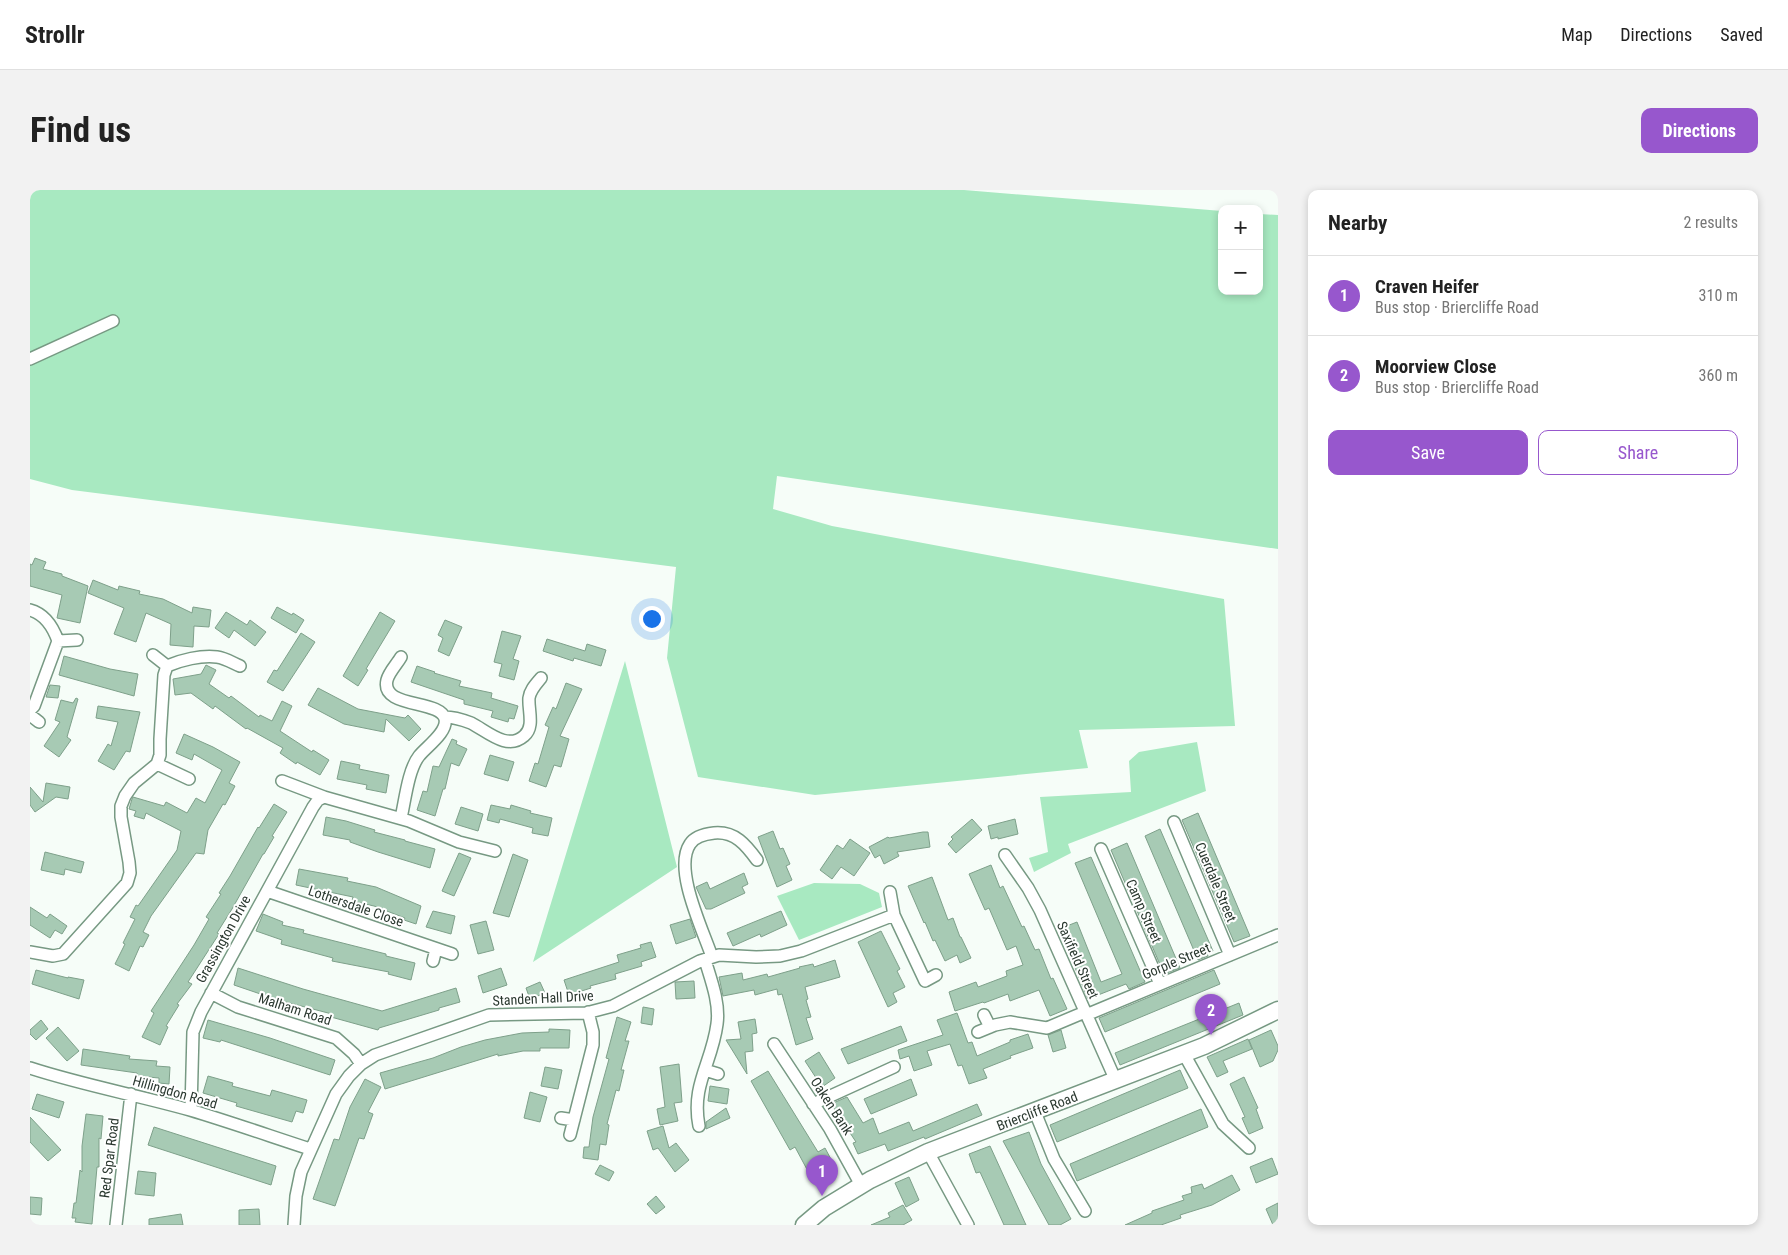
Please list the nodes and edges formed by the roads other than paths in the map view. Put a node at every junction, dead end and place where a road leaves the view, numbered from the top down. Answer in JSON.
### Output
{"nodes":[{"id":1,"x":113,"y":321,"type":"dead end"},
{"id":2,"x":30,"y":359,"type":"edge"},
{"id":3,"x":30,"y":610,"type":"edge"},
{"id":4,"x":77,"y":640,"type":"dead end"},
{"id":5,"x":58,"y":641,"type":"junction"},
{"id":6,"x":153,"y":655,"type":"dead end"},
{"id":7,"x":401,"y":657,"type":"dead end"},
{"id":8,"x":167,"y":666,"type":"junction"},
{"id":9,"x":240,"y":666,"type":"dead end"},
{"id":10,"x":541,"y":678,"type":"dead end"},
{"id":11,"x":30,"y":710,"type":"edge"},
{"id":12,"x":445,"y":717,"type":"junction"},
{"id":13,"x":157,"y":764,"type":"junction"},
{"id":14,"x":189,"y":779,"type":"dead end"},
{"id":15,"x":282,"y":781,"type":"dead end"},
{"id":16,"x":324,"y":797,"type":"junction"},
{"id":17,"x":401,"y":818,"type":"junction"},
{"id":18,"x":1174,"y":822,"type":"dead end"},
{"id":19,"x":1101,"y":849,"type":"dead end"},
{"id":20,"x":495,"y":851,"type":"dead end"},
{"id":21,"x":1005,"y":855,"type":"dead end"},
{"id":22,"x":757,"y":860,"type":"dead end"},
{"id":23,"x":267,"y":891,"type":"junction"},
{"id":24,"x":890,"y":892,"type":"dead end"},
{"id":25,"x":894,"y":915,"type":"junction"},
{"id":26,"x":1278,"y":935,"type":"edge"},
{"id":27,"x":436,"y":949,"type":"junction"},
{"id":28,"x":30,"y":952,"type":"edge"},
{"id":29,"x":452,"y":954,"type":"dead end"},
{"id":30,"x":1230,"y":955,"type":"junction"},
{"id":31,"x":709,"y":958,"type":"junction"},
{"id":32,"x":433,"y":961,"type":"dead end"},
{"id":33,"x":936,"y":976,"type":"dead end"},
{"id":34,"x":1160,"y":984,"type":"junction"},
{"id":35,"x":211,"y":993,"type":"junction"},
{"id":36,"x":1278,"y":1010,"type":"edge"},
{"id":37,"x":588,"y":1012,"type":"junction"},
{"id":38,"x":1086,"y":1014,"type":"junction"},
{"id":39,"x":984,"y":1015,"type":"dead end"},
{"id":40,"x":990,"y":1027,"type":"junction"},
{"id":41,"x":978,"y":1032,"type":"dead end"},
{"id":42,"x":774,"y":1044,"type":"dead end"},
{"id":43,"x":1184,"y":1054,"type":"junction"},
{"id":44,"x":361,"y":1064,"type":"junction"},
{"id":45,"x":894,"y":1067,"type":"dead end"},
{"id":46,"x":30,"y":1068,"type":"edge"},
{"id":47,"x":705,"y":1070,"type":"junction"},
{"id":48,"x":718,"y":1074,"type":"dead end"},
{"id":49,"x":1116,"y":1081,"type":"junction"},
{"id":50,"x":131,"y":1094,"type":"junction"},
{"id":51,"x":813,"y":1104,"type":"junction"},
{"id":52,"x":191,"y":1110,"type":"junction"},
{"id":53,"x":1035,"y":1112,"type":"junction"},
{"id":54,"x":561,"y":1118,"type":"dead end"},
{"id":55,"x":574,"y":1120,"type":"junction"},
{"id":56,"x":699,"y":1126,"type":"dead end"},
{"id":57,"x":570,"y":1135,"type":"dead end"},
{"id":58,"x":1249,"y":1148,"type":"dead end"},
{"id":59,"x":310,"y":1150,"type":"junction"},
{"id":60,"x":928,"y":1152,"type":"junction"},
{"id":61,"x":861,"y":1185,"type":"junction"},
{"id":62,"x":1085,"y":1211,"type":"dead end"},
{"id":63,"x":116,"y":1225,"type":"edge"},
{"id":64,"x":294,"y":1225,"type":"edge"},
{"id":65,"x":804,"y":1225,"type":"edge"},
{"id":66,"x":968,"y":1225,"type":"edge"}],
"edges":[{"from":1,"to":2,"type":"street"},
{"from":3,"to":5,"type":"street"},
{"from":4,"to":5,"type":"street"},
{"from":5,"to":11,"type":"street"},
{"from":6,"to":8,"type":"street"},
{"from":7,"to":12,"type":"street"},
{"from":8,"to":9,"type":"street"},
{"from":8,"to":13,"type":"street"},
{"from":10,"to":12,"type":"street"},
{"from":12,"to":17,"type":"street"},
{"from":13,"to":14,"type":"street"},
{"from":13,"to":28,"type":"street"},
{"from":15,"to":16,"type":"street"},
{"from":16,"to":17,"type":"street"},
{"from":16,"to":23,"type":"street","name":"Grassington Drive"},
{"from":17,"to":20,"type":"street"},
{"from":18,"to":30,"type":"street","name":"Cuerdale Street"},
{"from":19,"to":34,"type":"street","name":"Camp Street"},
{"from":21,"to":38,"type":"street","name":"Saxifield Street"},
{"from":22,"to":31,"type":"street"},
{"from":23,"to":27,"type":"street","name":"Lothersdale Close"},
{"from":23,"to":35,"type":"street","name":"Grassington Drive"},
{"from":24,"to":25,"type":"street"},
{"from":25,"to":31,"type":"street","name":"Standen Hall Drive"},
{"from":25,"to":33,"type":"street"},
{"from":26,"to":30,"type":"street","name":"Gorple Street"},
{"from":27,"to":29,"type":"street","name":"Lothersdale Close"},
{"from":27,"to":32,"type":"street"},
{"from":30,"to":34,"type":"street","name":"Gorple Street"},
{"from":31,"to":37,"type":"street","name":"Standen Hall Drive"},
{"from":31,"to":47,"type":"street"},
{"from":34,"to":38,"type":"street","name":"Gorple Street"},
{"from":35,"to":44,"type":"street","name":"Malham Road"},
{"from":35,"to":52,"type":"street","name":"Grassington Drive"},
{"from":36,"to":43,"type":"street","name":"Briercliffe Road"},
{"from":37,"to":44,"type":"street","name":"Standen Hall Drive"},
{"from":37,"to":55,"type":"street"},
{"from":38,"to":40,"type":"street","name":"Gorple Street"},
{"from":38,"to":49,"type":"street","name":"Saxifield Street"},
{"from":39,"to":40,"type":"street"},
{"from":40,"to":41,"type":"street","name":"Gorple Street"},
{"from":42,"to":51,"type":"street","name":"Oaken Bank"},
{"from":43,"to":49,"type":"street","name":"Briercliffe Road"},
{"from":43,"to":58,"type":"street"},
{"from":44,"to":59,"type":"street","name":"Standen Hall Drive"},
{"from":45,"to":51,"type":"street"},
{"from":46,"to":50,"type":"street","name":"Hillingdon Road"},
{"from":47,"to":48,"type":"street"},
{"from":47,"to":56,"type":"street"},
{"from":49,"to":53,"type":"street","name":"Briercliffe Road"},
{"from":50,"to":52,"type":"street","name":"Hillingdon Road"},
{"from":50,"to":63,"type":"street","name":"Red Spar Road"},
{"from":51,"to":61,"type":"street","name":"Oaken Bank"},
{"from":52,"to":59,"type":"street","name":"Hillingdon Road"},
{"from":53,"to":60,"type":"street","name":"Briercliffe Road"},
{"from":53,"to":62,"type":"street"},
{"from":54,"to":55,"type":"street"},
{"from":55,"to":57,"type":"street"},
{"from":59,"to":64,"type":"street","name":"Standen Hall Drive"},
{"from":60,"to":61,"type":"street","name":"Briercliffe Road"},
{"from":60,"to":66,"type":"street"},
{"from":61,"to":65,"type":"street","name":"Briercliffe Road"}]}
